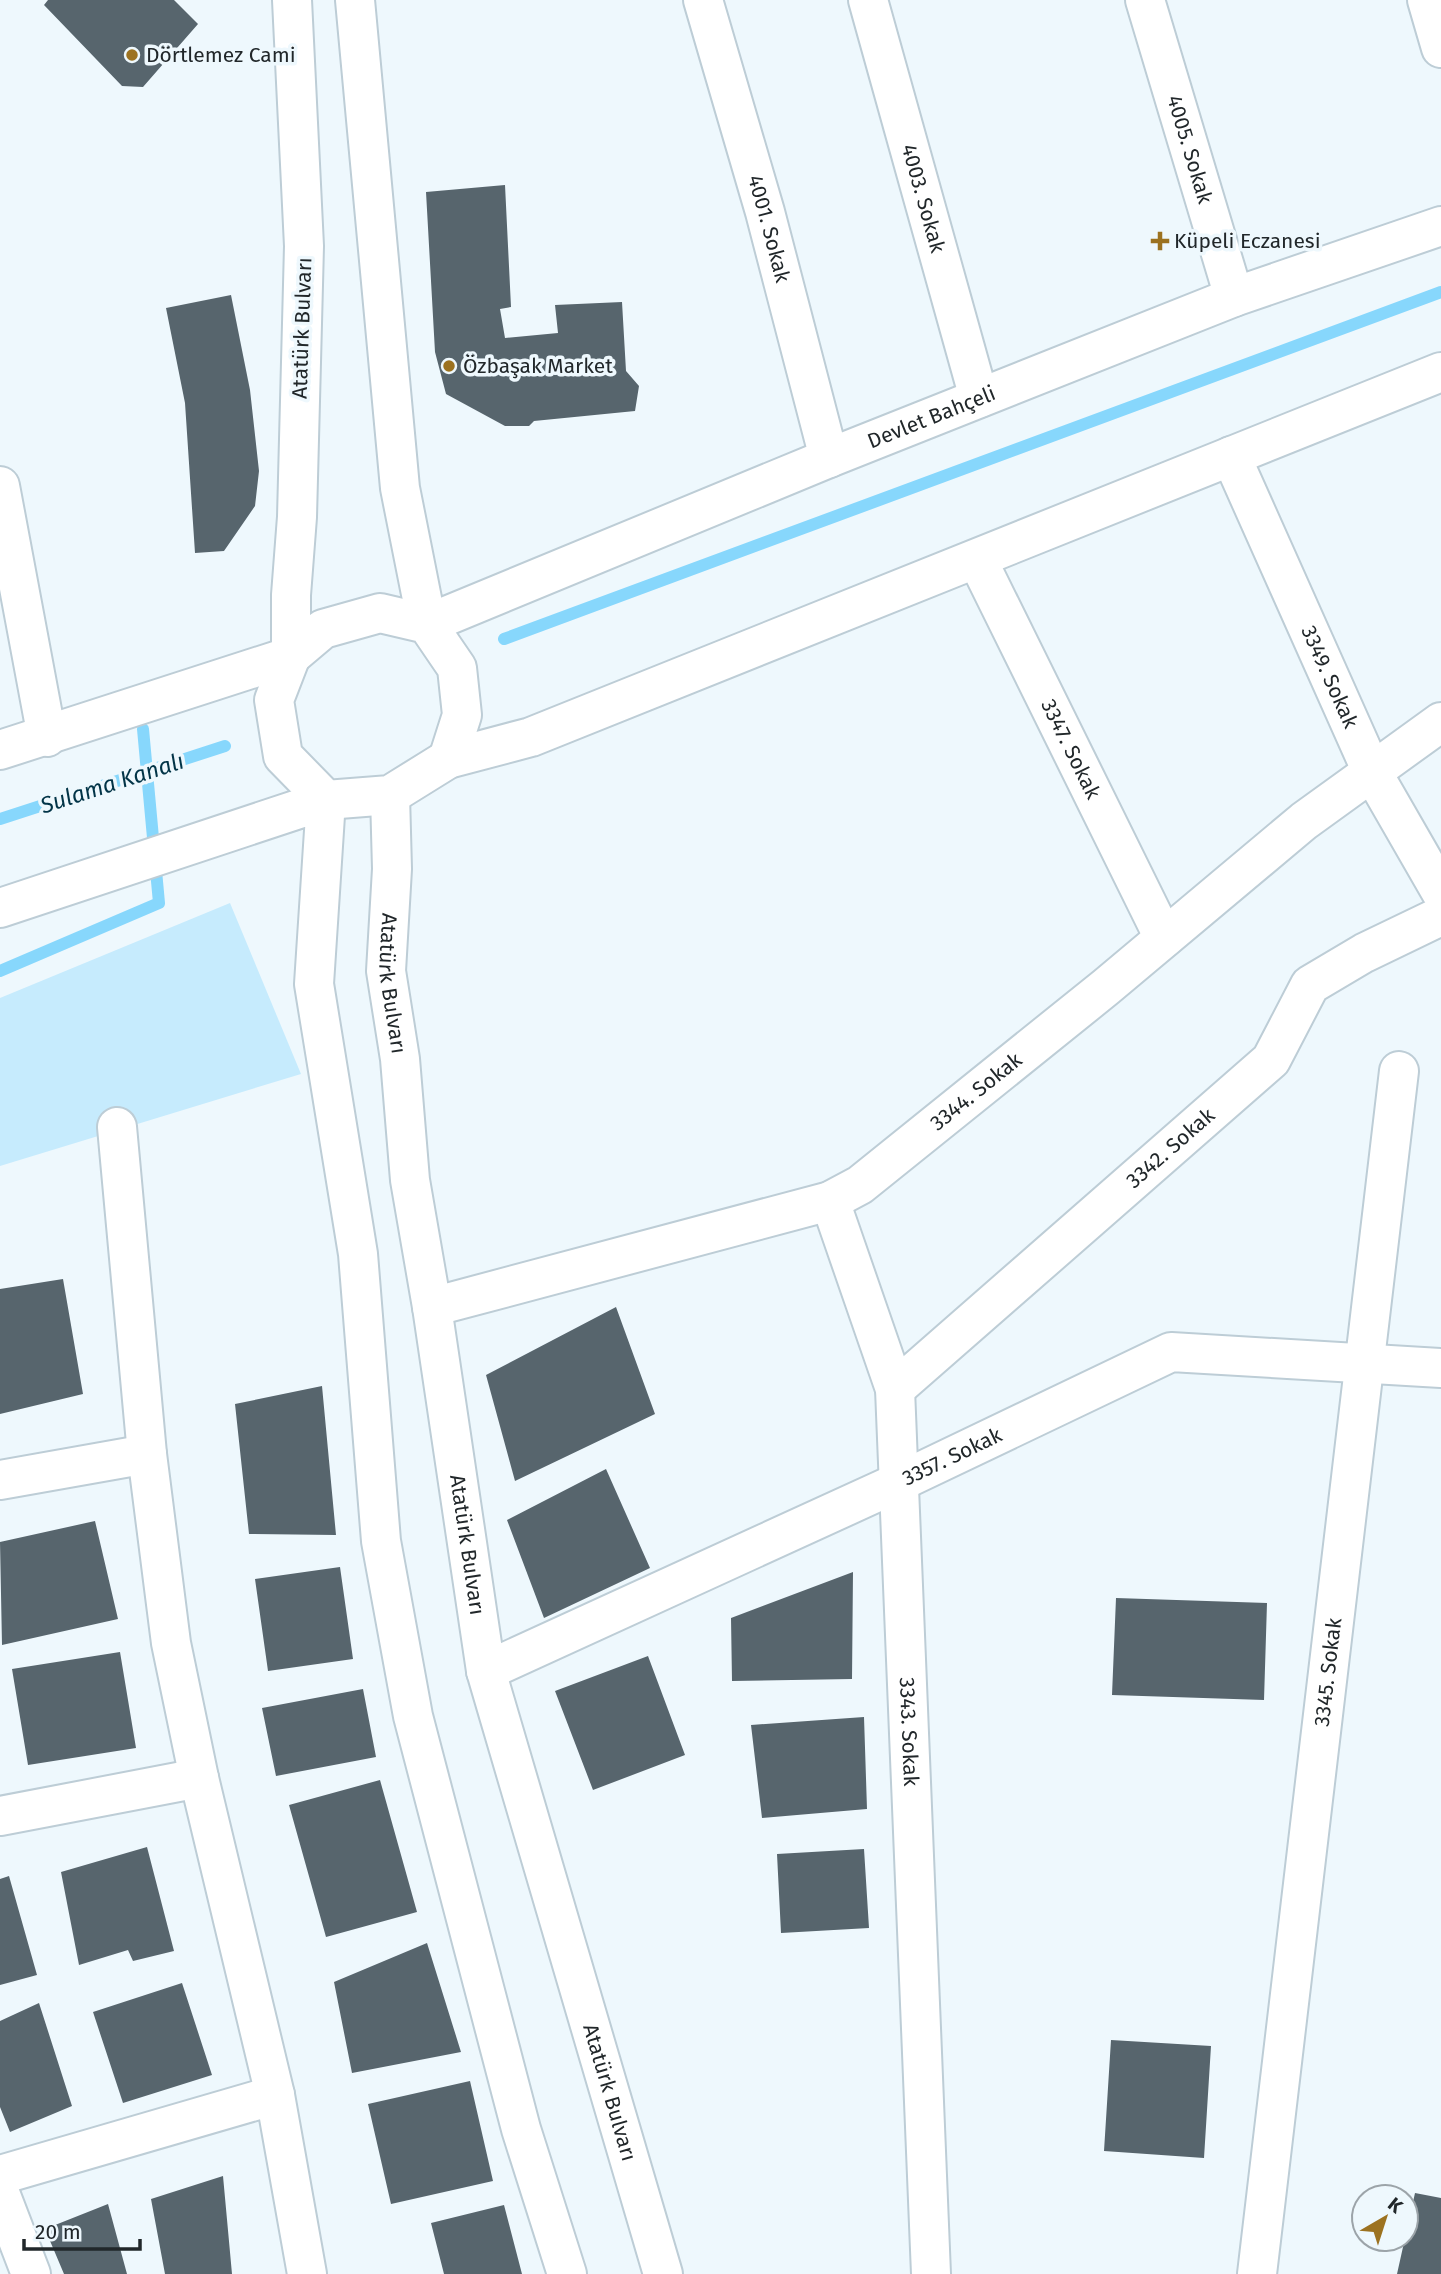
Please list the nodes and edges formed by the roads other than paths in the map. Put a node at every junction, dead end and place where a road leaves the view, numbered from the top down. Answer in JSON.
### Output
{"nodes":[{"id":1,"x":292,"y":0,"type":"edge"},
{"id":2,"x":355,"y":0,"type":"edge"},
{"id":3,"x":703,"y":0,"type":"edge"},
{"id":4,"x":868,"y":0,"type":"edge"},
{"id":5,"x":1145,"y":0,"type":"edge"},
{"id":6,"x":1427,"y":0,"type":"edge"},
{"id":7,"x":1441,"y":48,"type":"edge"},
{"id":8,"x":1441,"y":226,"type":"edge"},
{"id":9,"x":1234,"y":297,"type":"junction"},
{"id":10,"x":1441,"y":372,"type":"edge"},
{"id":11,"x":979,"y":398,"type":"junction"},
{"id":12,"x":1231,"y":456,"type":"junction"},
{"id":13,"x":829,"y":458,"type":"junction"},
{"id":14,"x":0,"y":486,"type":"edge"},
{"id":15,"x":977,"y":559,"type":"junction"},
{"id":16,"x":427,"y":624,"type":"junction"},
{"id":17,"x":292,"y":656,"type":"junction"},
{"id":18,"x":1441,"y":722,"type":"edge"},
{"id":19,"x":47,"y":737,"type":"junction"},
{"id":20,"x":0,"y":750,"type":"edge"},
{"id":21,"x":448,"y":759,"type":"junction"},
{"id":22,"x":1372,"y":772,"type":"junction"},
{"id":23,"x":390,"y":795,"type":"junction"},
{"id":24,"x":326,"y":800,"type":"junction"},
{"id":25,"x":1441,"y":892,"type":"edge"},
{"id":26,"x":0,"y":908,"type":"edge"},
{"id":27,"x":1441,"y":916,"type":"edge"},
{"id":28,"x":1164,"y":938,"type":"junction"},
{"id":29,"x":1399,"y":1071,"type":"dead end"},
{"id":30,"x":117,"y":1127,"type":"dead end"},
{"id":31,"x":830,"y":1201,"type":"junction"},
{"id":32,"x":432,"y":1307,"type":"junction"},
{"id":33,"x":1362,"y":1364,"type":"junction"},
{"id":34,"x":1441,"y":1368,"type":"edge"},
{"id":35,"x":895,"y":1390,"type":"junction"},
{"id":36,"x":147,"y":1454,"type":"junction"},
{"id":37,"x":0,"y":1480,"type":"edge"},
{"id":38,"x":899,"y":1482,"type":"junction"},
{"id":39,"x":486,"y":1671,"type":"junction"},
{"id":40,"x":200,"y":1777,"type":"junction"},
{"id":41,"x":0,"y":1816,"type":"edge"},
{"id":42,"x":275,"y":2095,"type":"junction"},
{"id":43,"x":0,"y":2175,"type":"edge"},
{"id":44,"x":0,"y":2193,"type":"edge"},
{"id":45,"x":31,"y":2274,"type":"edge"},
{"id":46,"x":307,"y":2274,"type":"edge"},
{"id":47,"x":567,"y":2274,"type":"edge"},
{"id":48,"x":663,"y":2274,"type":"edge"},
{"id":49,"x":931,"y":2274,"type":"edge"},
{"id":50,"x":1257,"y":2274,"type":"edge"}],
"edges":[{"from":1,"to":17,"type":"street","name":"Atatürk Bulvarı"},
{"from":2,"to":16,"type":"street"},
{"from":3,"to":13,"type":"street","name":"4001. Sokak"},
{"from":4,"to":11,"type":"street","name":"4003. Sokak"},
{"from":5,"to":9,"type":"street","name":"4005. Sokak"},
{"from":6,"to":7,"type":"street"},
{"from":8,"to":9,"type":"street","name":"Devlet Bahçeli"},
{"from":9,"to":11,"type":"street","name":"Devlet Bahçeli"},
{"from":10,"to":12,"type":"street"},
{"from":11,"to":13,"type":"street","name":"Devlet Bahçeli"},
{"from":12,"to":15,"type":"street"},
{"from":12,"to":22,"type":"street","name":"3349. Sokak"},
{"from":13,"to":16,"type":"street","name":"Devlet Bahçeli"},
{"from":14,"to":19,"type":"street"},
{"from":15,"to":21,"type":"street"},
{"from":15,"to":28,"type":"street","name":"3347. Sokak"},
{"from":16,"to":17,"type":"street"},
{"from":16,"to":21,"type":"street"},
{"from":17,"to":19,"type":"street"},
{"from":17,"to":24,"type":"street"},
{"from":18,"to":22,"type":"street","name":"3344. Sokak"},
{"from":19,"to":20,"type":"street"},
{"from":21,"to":23,"type":"street"},
{"from":22,"to":25,"type":"street","name":"3349. Sokak"},
{"from":22,"to":28,"type":"street","name":"3344. Sokak"},
{"from":23,"to":24,"type":"street"},
{"from":23,"to":32,"type":"street","name":"Atatürk Bulvarı"},
{"from":24,"to":26,"type":"street"},
{"from":24,"to":47,"type":"street"},
{"from":27,"to":35,"type":"street","name":"3342. Sokak"},
{"from":28,"to":31,"type":"street","name":"3344. Sokak"},
{"from":29,"to":33,"type":"street","name":"3345. Sokak"},
{"from":30,"to":36,"type":"street"},
{"from":31,"to":32,"type":"street","name":"3344. Sokak"},
{"from":31,"to":35,"type":"street","name":"3343. Sokak"},
{"from":32,"to":39,"type":"street","name":"Atatürk Bulvarı"},
{"from":33,"to":34,"type":"street","name":"3357. Sokak"},
{"from":33,"to":38,"type":"street","name":"3357. Sokak"},
{"from":33,"to":50,"type":"street","name":"3345. Sokak"},
{"from":35,"to":38,"type":"street","name":"3343. Sokak"},
{"from":36,"to":37,"type":"street"},
{"from":36,"to":40,"type":"street"},
{"from":38,"to":39,"type":"street","name":"3357. Sokak"},
{"from":38,"to":49,"type":"street","name":"3343. Sokak"},
{"from":39,"to":48,"type":"street","name":"Atatürk Bulvarı"},
{"from":40,"to":41,"type":"street"},
{"from":40,"to":42,"type":"street"},
{"from":42,"to":43,"type":"street"},
{"from":42,"to":46,"type":"street"},
{"from":44,"to":45,"type":"street"}]}
